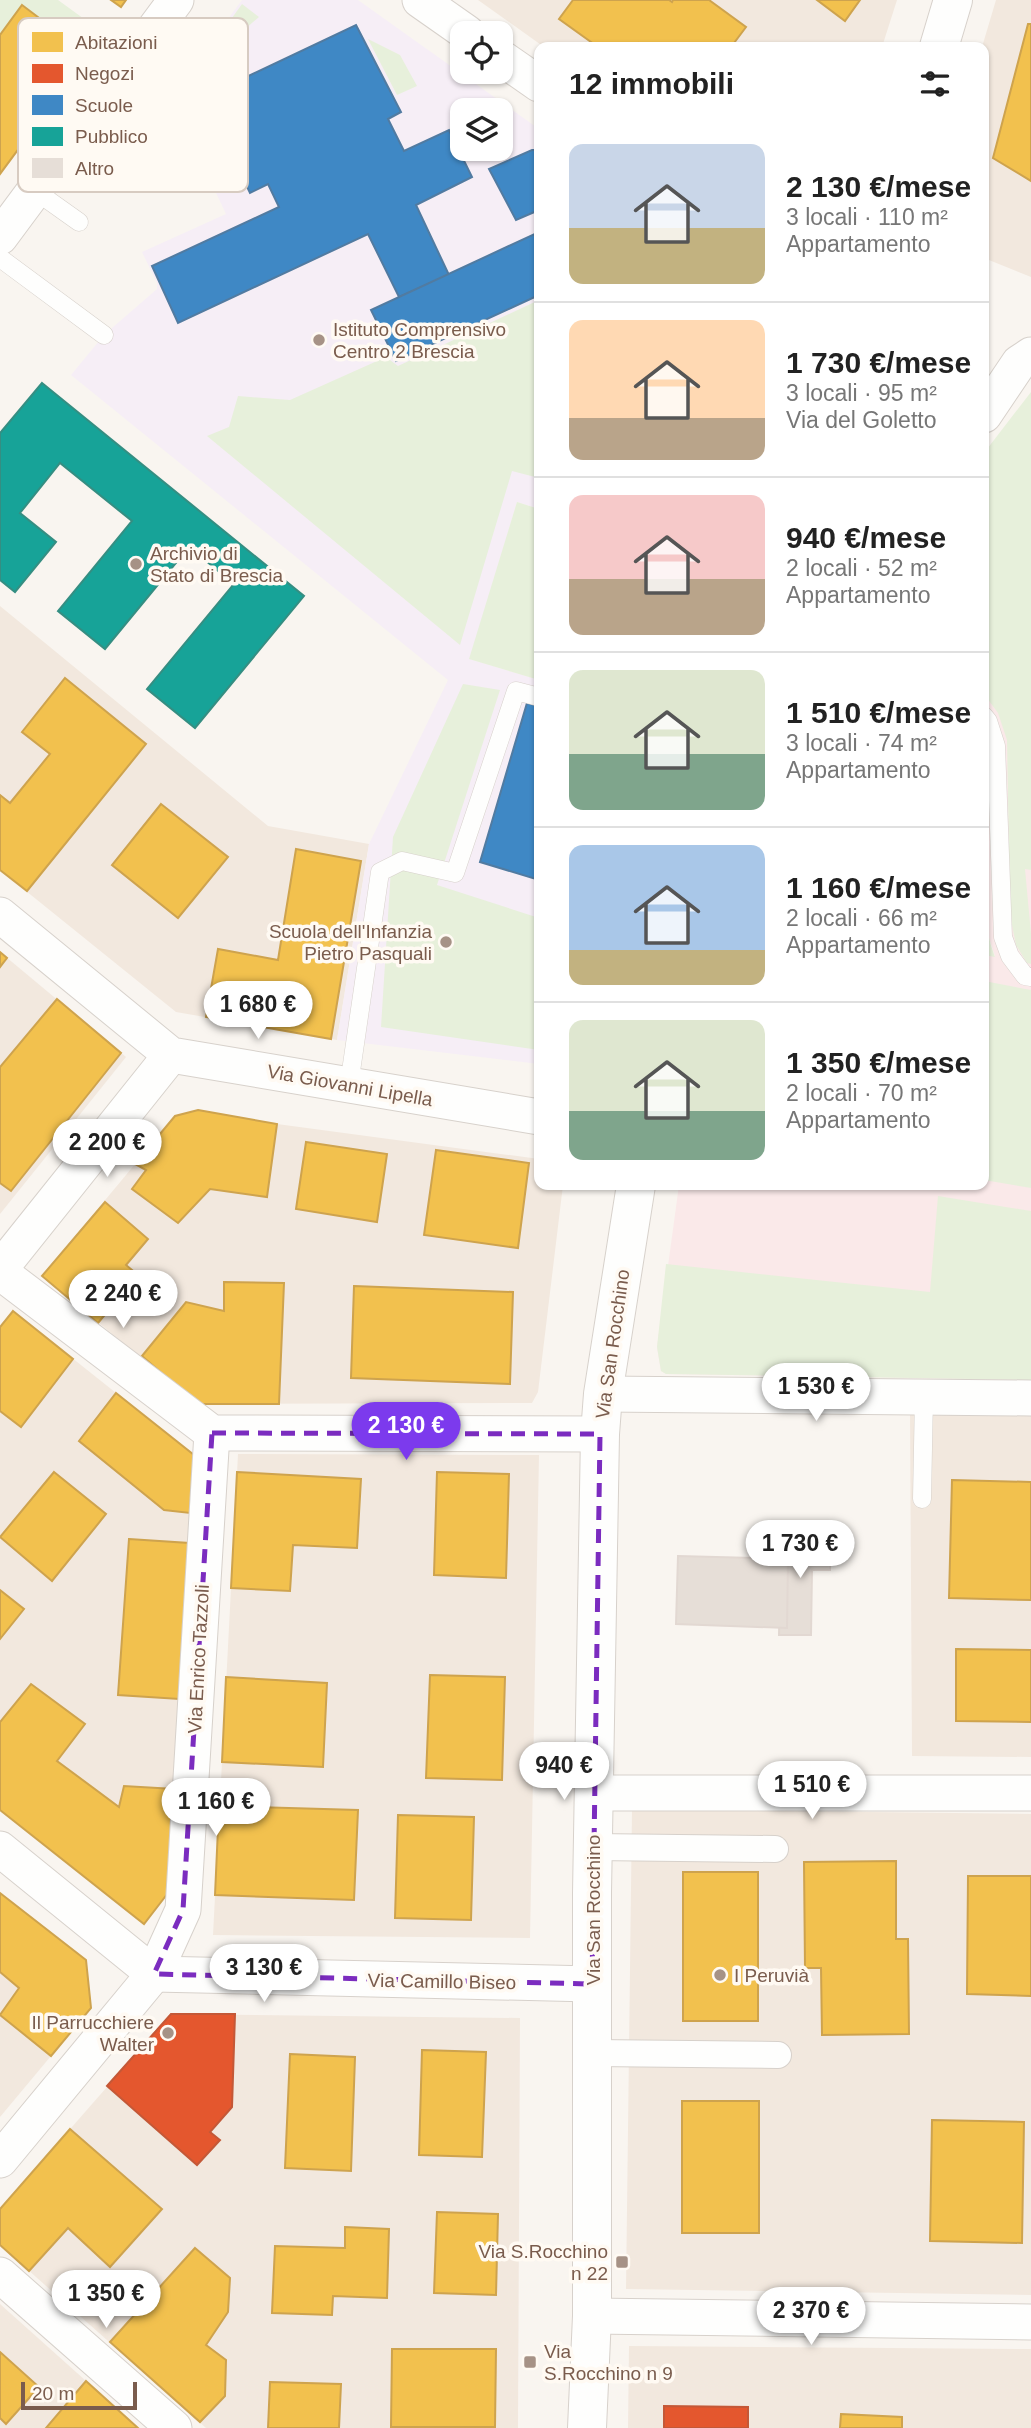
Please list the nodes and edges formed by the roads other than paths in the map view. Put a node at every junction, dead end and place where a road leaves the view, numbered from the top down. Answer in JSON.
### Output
{"nodes":[{"id":1,"x":176,"y":0,"type":"edge"},
{"id":2,"x":420,"y":0,"type":"edge"},
{"id":3,"x":953,"y":0,"type":"edge"},
{"id":4,"x":163,"y":18,"type":"edge"},
{"id":5,"x":450,"y":21,"type":"edge"},
{"id":6,"x":940,"y":42,"type":"edge"},
{"id":7,"x":513,"y":66,"type":"edge"},
{"id":8,"x":534,"y":81,"type":"edge"},
{"id":9,"x":33,"y":192,"type":"edge"},
{"id":10,"x":37,"y":192,"type":"edge"},
{"id":11,"x":79,"y":222,"type":"dead end"},
{"id":12,"x":0,"y":237,"type":"edge"},
{"id":13,"x":0,"y":258,"type":"edge"},
{"id":14,"x":104,"y":335,"type":"dead end"},
{"id":15,"x":1031,"y":355,"type":"edge"},
{"id":16,"x":989,"y":408,"type":"edge"},
{"id":17,"x":534,"y":696,"type":"edge"},
{"id":18,"x":989,"y":724,"type":"edge"},
{"id":19,"x":0,"y":915,"type":"edge"},
{"id":20,"x":1031,"y":977,"type":"edge"},
{"id":21,"x":171,"y":1055,"type":"junction"},
{"id":22,"x":349,"y":1085,"type":"junction"},
{"id":23,"x":534,"y":1116,"type":"edge"},
{"id":24,"x":635,"y":1190,"type":"edge"},
{"id":25,"x":0,"y":1270,"type":"edge"},
{"id":26,"x":603,"y":1394,"type":"junction"},
{"id":27,"x":924,"y":1396,"type":"junction"},
{"id":28,"x":1031,"y":1398,"type":"edge"},
{"id":29,"x":212,"y":1433,"type":"junction"},
{"id":30,"x":600,"y":1434,"type":"junction"},
{"id":31,"x":922,"y":1499,"type":"dead end"},
{"id":32,"x":593,"y":1793,"type":"junction"},
{"id":33,"x":1031,"y":1793,"type":"edge"},
{"id":34,"x":594,"y":1847,"type":"junction"},
{"id":35,"x":0,"y":1849,"type":"edge"},
{"id":36,"x":775,"y":1849,"type":"dead end"},
{"id":37,"x":154,"y":1974,"type":"junction"},
{"id":38,"x":592,"y":1984,"type":"junction"},
{"id":39,"x":593,"y":2053,"type":"junction"},
{"id":40,"x":778,"y":2055,"type":"dead end"},
{"id":41,"x":0,"y":2160,"type":"edge"},
{"id":42,"x":0,"y":2275,"type":"edge"},
{"id":43,"x":592,"y":2316,"type":"junction"},
{"id":44,"x":1031,"y":2322,"type":"edge"},
{"id":45,"x":174,"y":2428,"type":"edge"},
{"id":46,"x":587,"y":2428,"type":"edge"}],
"edges":[{"from":1,"to":4,"type":"street"},
{"from":2,"to":5,"type":"street"},
{"from":3,"to":6,"type":"street"},
{"from":7,"to":8,"type":"street"},
{"from":9,"to":12,"type":"street"},
{"from":10,"to":11,"type":"lane"},
{"from":13,"to":14,"type":"lane"},
{"from":15,"to":16,"type":"street"},
{"from":17,"to":22,"type":"lane"},
{"from":18,"to":20,"type":"lane"},
{"from":19,"to":21,"type":"street","name":"Via Giovanni Lipella"},
{"from":21,"to":22,"type":"street","name":"Via Giovanni Lipella"},
{"from":21,"to":25,"type":"street"},
{"from":22,"to":23,"type":"street","name":"Via Giovanni Lipella"},
{"from":24,"to":26,"type":"street","name":"Via San Rocchino"},
{"from":25,"to":29,"type":"street"},
{"from":26,"to":27,"type":"street"},
{"from":26,"to":30,"type":"street","name":"Via San Rocchino"},
{"from":27,"to":28,"type":"street"},
{"from":27,"to":31,"type":"lane"},
{"from":29,"to":30,"type":"street"},
{"from":29,"to":37,"type":"street","name":"Via Enrico Tazzoli"},
{"from":30,"to":32,"type":"street","name":"Via San Rocchino"},
{"from":32,"to":33,"type":"street"},
{"from":32,"to":34,"type":"street","name":"Via San Rocchino"},
{"from":34,"to":36,"type":"street"},
{"from":34,"to":38,"type":"street","name":"Via San Rocchino"},
{"from":35,"to":37,"type":"street"},
{"from":37,"to":38,"type":"street","name":"Via Camillo Biseo"},
{"from":37,"to":41,"type":"street","name":"Via Enrico Tazzoli"},
{"from":38,"to":39,"type":"street","name":"Via San Rocchino"},
{"from":39,"to":40,"type":"street"},
{"from":39,"to":43,"type":"street","name":"Via San Rocchino"},
{"from":42,"to":45,"type":"street"},
{"from":43,"to":44,"type":"street"},
{"from":43,"to":46,"type":"street","name":"Via San Rocchino"}]}
